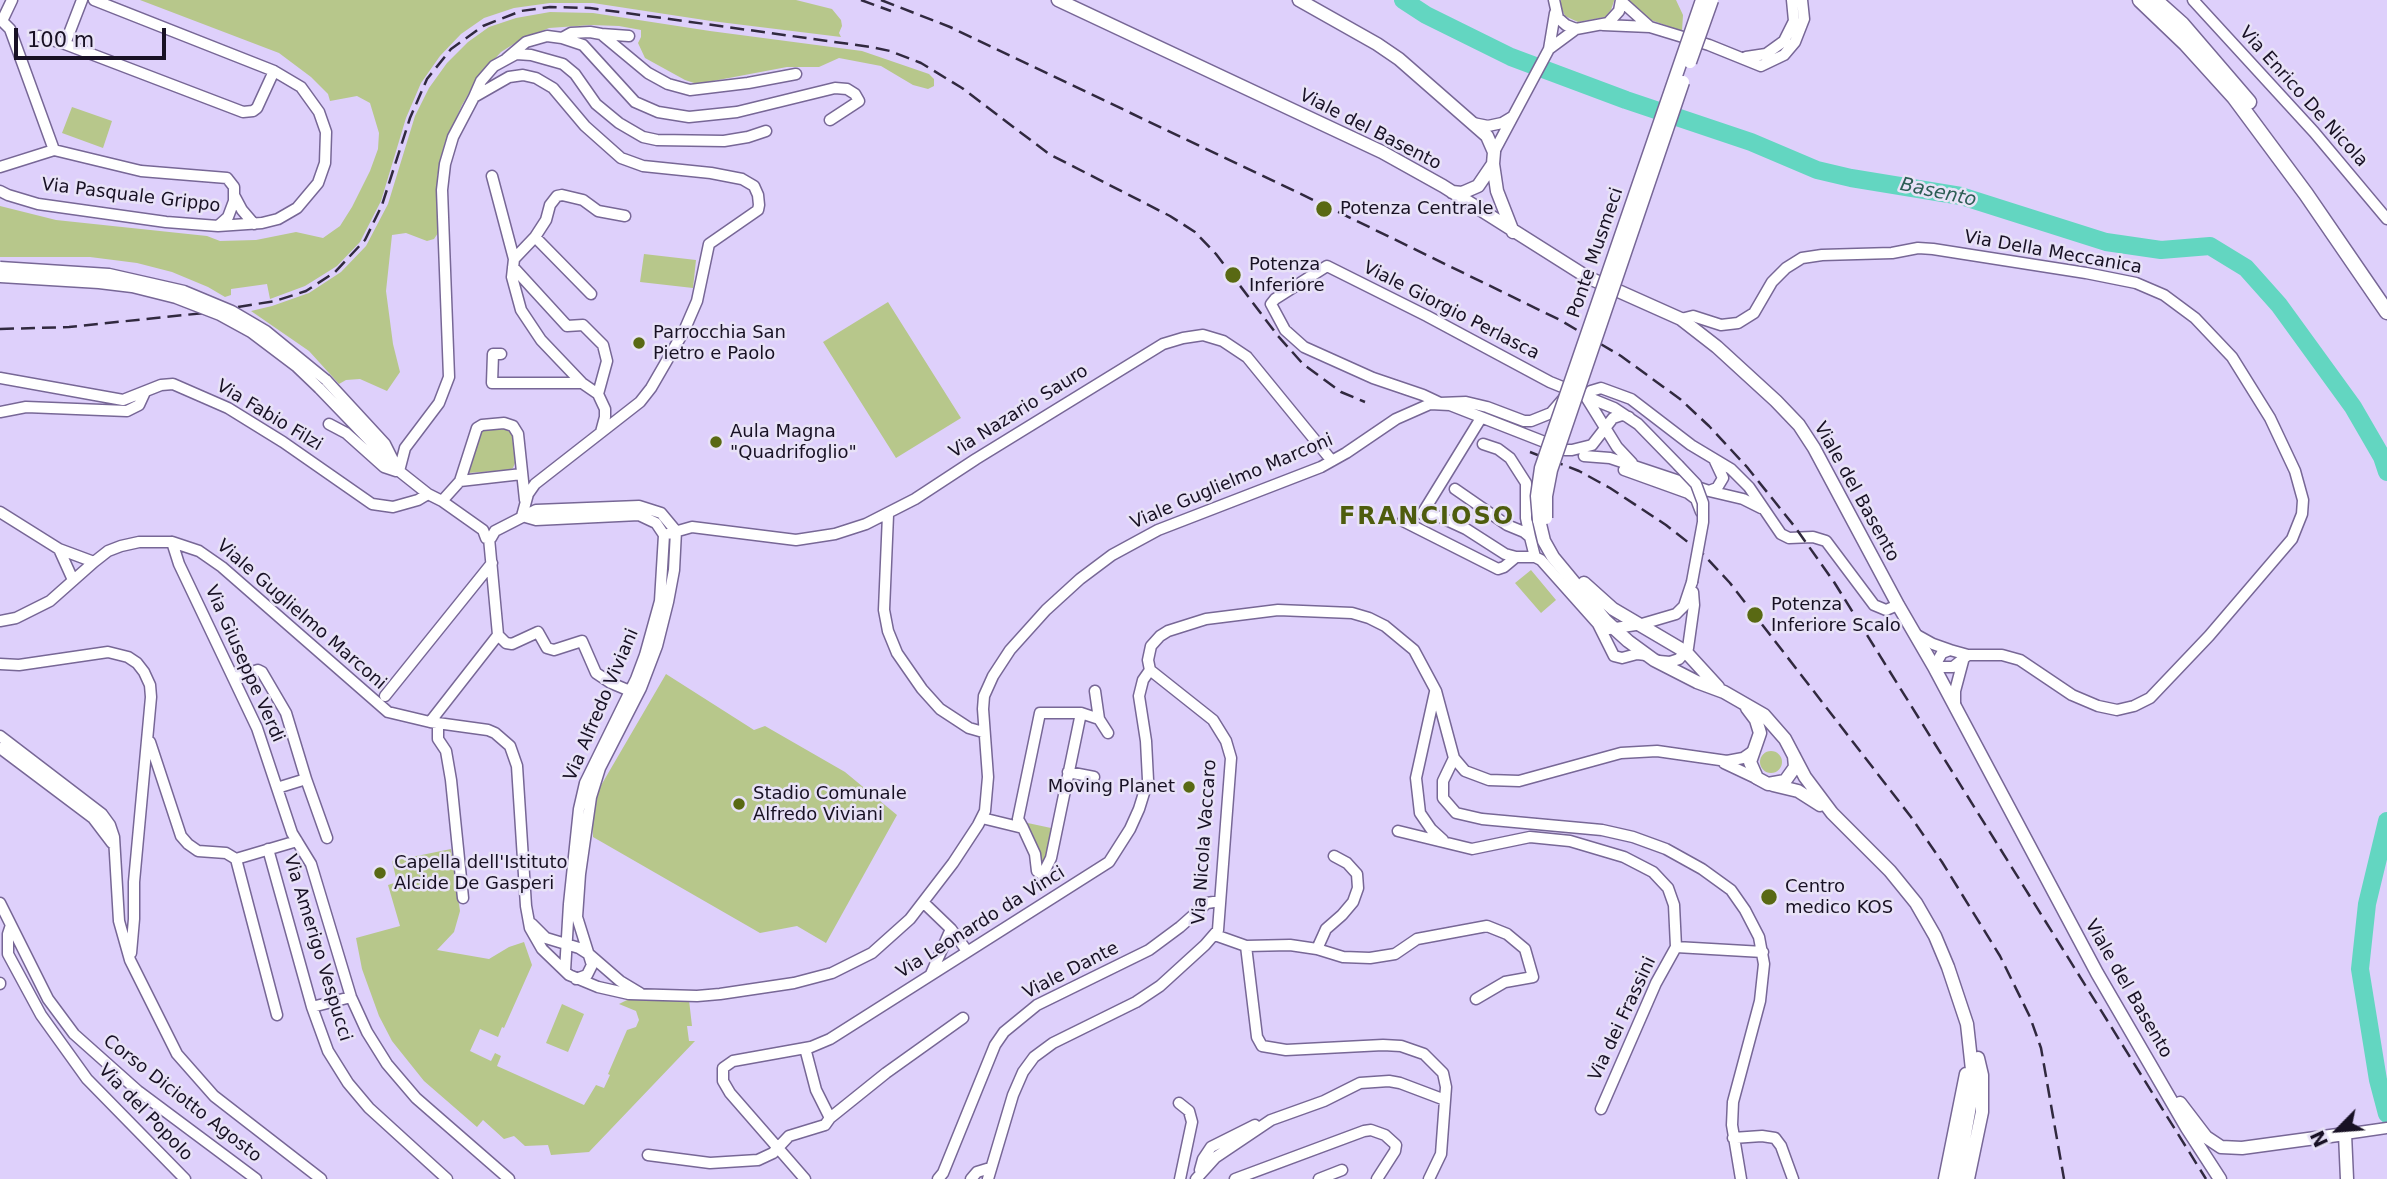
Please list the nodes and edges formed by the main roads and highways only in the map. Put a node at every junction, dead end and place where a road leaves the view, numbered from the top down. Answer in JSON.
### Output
{"nodes":[{"id":1,"x":1058,"y":0,"type":"edge"},
{"id":2,"x":1299,"y":0,"type":"edge"},
{"id":3,"x":1702,"y":0,"type":"edge"},
{"id":4,"x":1712,"y":0,"type":"edge"},
{"id":5,"x":2140,"y":0,"type":"edge"},
{"id":6,"x":2158,"y":2,"type":"edge"},
{"id":7,"x":1069,"y":3,"type":"edge"},
{"id":8,"x":1494,"y":158,"type":"junction"},
{"id":9,"x":1451,"y":192,"type":"junction"},
{"id":10,"x":1513,"y":232,"type":"junction"},
{"id":11,"x":2387,"y":297,"type":"edge"},
{"id":12,"x":2387,"y":312,"type":"edge"},
{"id":13,"x":1543,"y":519,"type":"junction"},
{"id":14,"x":1724,"y":692,"type":"junction"},
{"id":15,"x":1739,"y":700,"type":"junction"},
{"id":16,"x":1755,"y":749,"type":"junction"},
{"id":17,"x":1791,"y":750,"type":"junction"},
{"id":18,"x":1765,"y":782,"type":"junction"},
{"id":19,"x":1832,"y":813,"type":"junction"},
{"id":20,"x":1967,"y":1024,"type":"junction"},
{"id":21,"x":1969,"y":1042,"type":"junction"},
{"id":22,"x":2169,"y":1094,"type":"junction"},
{"id":23,"x":2221,"y":1147,"type":"junction"},
{"id":24,"x":2219,"y":1177,"type":"edge"},
{"id":25,"x":1945,"y":1179,"type":"edge"},
{"id":26,"x":1957,"y":1179,"type":"edge"},
{"id":27,"x":1968,"y":1179,"type":"edge"},
{"id":28,"x":2347,"y":1179,"type":"edge"}],
"edges":[{"from":1,"to":7,"type":"main road","name":"Viale del Basento"},
{"from":2,"to":8,"type":"main road"},
{"from":3,"to":13,"type":"main road","name":"Ponte Musmeci","bridge":true},
{"from":4,"to":13,"type":"main road","name":"Ponte Musmeci","bridge":true},
{"from":5,"to":12,"type":"highway"},
{"from":6,"to":11,"type":"highway"},
{"from":7,"to":9,"type":"main road","name":"Viale del Basento"},
{"from":8,"to":9,"type":"main road"},
{"from":8,"to":10,"type":"main road"},
{"from":9,"to":10,"type":"main road","name":"Viale del Basento"},
{"from":10,"to":22,"type":"main road","name":"Viale del Basento"},
{"from":13,"to":14,"type":"main road"},
{"from":13,"to":14,"type":"main road"},
{"from":14,"to":15,"type":"main road"},
{"from":15,"to":16,"type":"main road"},
{"from":15,"to":17,"type":"main road"},
{"from":16,"to":17,"type":"main road"},
{"from":16,"to":18,"type":"main road"},
{"from":17,"to":18,"type":"main road"},
{"from":17,"to":19,"type":"main road"},
{"from":18,"to":19,"type":"main road"},
{"from":19,"to":20,"type":"main road"},
{"from":20,"to":21,"type":"main road"},
{"from":20,"to":27,"type":"main road"},
{"from":21,"to":25,"type":"main road"},
{"from":21,"to":26,"type":"main road"},
{"from":22,"to":23,"type":"main road"},
{"from":22,"to":24,"type":"main road","name":"Viale del Basento"},
{"from":23,"to":24,"type":"main road"},
{"from":23,"to":28,"type":"main road"}]}
